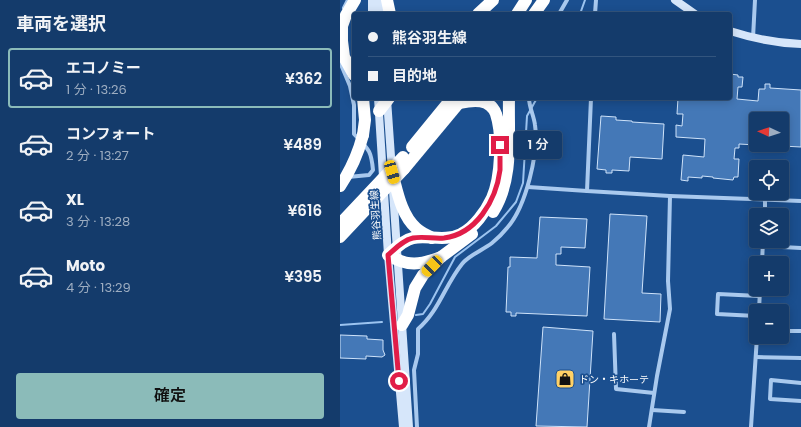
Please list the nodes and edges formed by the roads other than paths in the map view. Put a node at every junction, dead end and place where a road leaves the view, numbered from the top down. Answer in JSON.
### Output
{"nodes":[{"id":1,"x":348,"y":0,"type":"edge"},
{"id":2,"x":355,"y":0,"type":"edge"},
{"id":3,"x":372,"y":0,"type":"edge"},
{"id":4,"x":380,"y":0,"type":"edge"},
{"id":5,"x":387,"y":0,"type":"edge"},
{"id":6,"x":492,"y":0,"type":"edge"},
{"id":7,"x":526,"y":0,"type":"edge"},
{"id":8,"x":537,"y":0,"type":"edge"},
{"id":9,"x":544,"y":0,"type":"edge"},
{"id":10,"x":567,"y":0,"type":"edge"},
{"id":11,"x":596,"y":0,"type":"edge"},
{"id":12,"x":675,"y":0,"type":"edge"},
{"id":13,"x":755,"y":0,"type":"edge"},
{"id":14,"x":372,"y":12,"type":"edge"},
{"id":15,"x":380,"y":12,"type":"edge"},
{"id":16,"x":390,"y":12,"type":"edge"},
{"id":17,"x":480,"y":12,"type":"edge"},
{"id":18,"x":518,"y":12,"type":"edge"},
{"id":19,"x":528,"y":12,"type":"edge"},
{"id":20,"x":535,"y":12,"type":"edge"},
{"id":21,"x":560,"y":12,"type":"edge"},
{"id":22,"x":595,"y":12,"type":"edge"},
{"id":23,"x":692,"y":12,"type":"edge"},
{"id":24,"x":340,"y":16,"type":"edge"},
{"id":25,"x":352,"y":21,"type":"edge"},
{"id":26,"x":732,"y":32,"type":"edge"},
{"id":27,"x":753,"y":38,"type":"junction"},
{"id":28,"x":342,"y":41,"type":"junction"},
{"id":29,"x":801,"y":44,"type":"edge"},
{"id":30,"x":340,"y":62,"type":"edge"},
{"id":31,"x":352,"y":72,"type":"edge"},
{"id":32,"x":352,"y":96,"type":"edge"},
{"id":33,"x":353,"y":100,"type":"edge"},
{"id":34,"x":363,"y":100,"type":"edge"},
{"id":35,"x":384,"y":100,"type":"edge"},
{"id":36,"x":385,"y":100,"type":"edge"},
{"id":37,"x":458,"y":100,"type":"edge"},
{"id":38,"x":509,"y":100,"type":"edge"},
{"id":39,"x":530,"y":100,"type":"edge"},
{"id":40,"x":591,"y":100,"type":"edge"},
{"id":41,"x":379,"y":111,"type":"joint"},
{"id":42,"x":404,"y":163,"type":"junction"},
{"id":43,"x":392,"y":172,"type":"junction"},
{"id":44,"x":340,"y":177,"type":"edge"},
{"id":45,"x":340,"y":186,"type":"edge"},
{"id":46,"x":528,"y":187,"type":"junction"},
{"id":47,"x":587,"y":191,"type":"junction"},
{"id":48,"x":670,"y":196,"type":"junction"},
{"id":49,"x":749,"y":199,"type":"edge"},
{"id":50,"x":765,"y":200,"type":"joint"},
{"id":51,"x":801,"y":201,"type":"edge"},
{"id":52,"x":764,"y":208,"type":"edge"},
{"id":53,"x":340,"y":224,"type":"edge"},
{"id":54,"x":340,"y":237,"type":"edge"},
{"id":55,"x":432,"y":238,"type":"junction"},
{"id":56,"x":789,"y":246,"type":"edge"},
{"id":57,"x":801,"y":248,"type":"edge"},
{"id":58,"x":394,"y":254,"type":"junction"},
{"id":59,"x":441,"y":257,"type":"junction"},
{"id":60,"x":749,"y":295,"type":"edge"},
{"id":61,"x":760,"y":296,"type":"edge"},
{"id":62,"x":759,"y":304,"type":"edge"},
{"id":63,"x":749,"y":316,"type":"edge"},
{"id":64,"x":402,"y":325,"type":"junction"},
{"id":65,"x":789,"y":330,"type":"edge"},
{"id":66,"x":801,"y":331,"type":"edge"},
{"id":67,"x":614,"y":334,"type":"dead end"},
{"id":68,"x":757,"y":344,"type":"edge"},
{"id":69,"x":756,"y":357,"type":"junction"},
{"id":70,"x":801,"y":358,"type":"edge"},
{"id":71,"x":801,"y":383,"type":"edge"},
{"id":72,"x":654,"y":393,"type":"junction"},
{"id":73,"x":801,"y":401,"type":"edge"},
{"id":74,"x":652,"y":410,"type":"junction"},
{"id":75,"x":684,"y":412,"type":"dead end"},
{"id":76,"x":403,"y":427,"type":"edge"},
{"id":77,"x":409,"y":427,"type":"edge"},
{"id":78,"x":417,"y":427,"type":"edge"},
{"id":79,"x":650,"y":427,"type":"edge"},
{"id":80,"x":751,"y":427,"type":"edge"}],
"edges":[{"from":1,"to":24,"type":"street"},
{"from":2,"to":28,"type":"highway"},
{"from":3,"to":14,"type":"main road"},
{"from":4,"to":15,"type":"main road"},
{"from":5,"to":16,"type":"highway"},
{"from":6,"to":17,"type":"highway"},
{"from":7,"to":18,"type":"highway"},
{"from":8,"to":19,"type":"highway"},
{"from":9,"to":20,"type":"highway"},
{"from":10,"to":21,"type":"street"},
{"from":11,"to":22,"type":"street"},
{"from":12,"to":23,"type":"main road"},
{"from":13,"to":27,"type":"street"},
{"from":25,"to":28,"type":"highway"},
{"from":26,"to":27,"type":"main road"},
{"from":27,"to":29,"type":"main road"},
{"from":28,"to":31,"type":"highway"},
{"from":30,"to":32,"type":"street"},
{"from":33,"to":44,"type":"street"},
{"from":34,"to":45,"type":"highway","bridge":true},
{"from":35,"to":41,"type":"highway"},
{"from":36,"to":43,"type":"main road","name":"熊谷羽生線"},
{"from":37,"to":42,"type":"highway"},
{"from":37,"to":55,"type":"highway"},
{"from":38,"to":59,"type":"highway"},
{"from":39,"to":46,"type":"street"},
{"from":40,"to":47,"type":"street"},
{"from":41,"to":58,"type":"main road","name":"熊谷羽生線"},
{"from":42,"to":53,"type":"highway","bridge":true},
{"from":42,"to":54,"type":"highway","bridge":true},
{"from":43,"to":55,"type":"highway"},
{"from":43,"to":58,"type":"main road","name":"熊谷羽生線"},
{"from":46,"to":47,"type":"street"},
{"from":46,"to":78,"type":"street"},
{"from":47,"to":48,"type":"street"},
{"from":48,"to":49,"type":"street"},
{"from":48,"to":72,"type":"street"},
{"from":50,"to":51,"type":"street"},
{"from":50,"to":52,"type":"street"},
{"from":55,"to":58,"type":"highway"},
{"from":56,"to":57,"type":"street"},
{"from":58,"to":59,"type":"highway"},
{"from":58,"to":64,"type":"main road","name":"熊谷羽生線"},
{"from":58,"to":76,"type":"main road","name":"熊谷羽生線"},
{"from":59,"to":64,"type":"highway"},
{"from":60,"to":63,"type":"street"},
{"from":61,"to":62,"type":"street"},
{"from":64,"to":77,"type":"main road","name":"熊谷羽生線"},
{"from":65,"to":66,"type":"street"},
{"from":67,"to":72,"type":"street"},
{"from":68,"to":69,"type":"street"},
{"from":69,"to":70,"type":"street"},
{"from":69,"to":80,"type":"street"},
{"from":71,"to":73,"type":"street"},
{"from":72,"to":74,"type":"street"},
{"from":74,"to":75,"type":"street"},
{"from":74,"to":79,"type":"street"}]}
